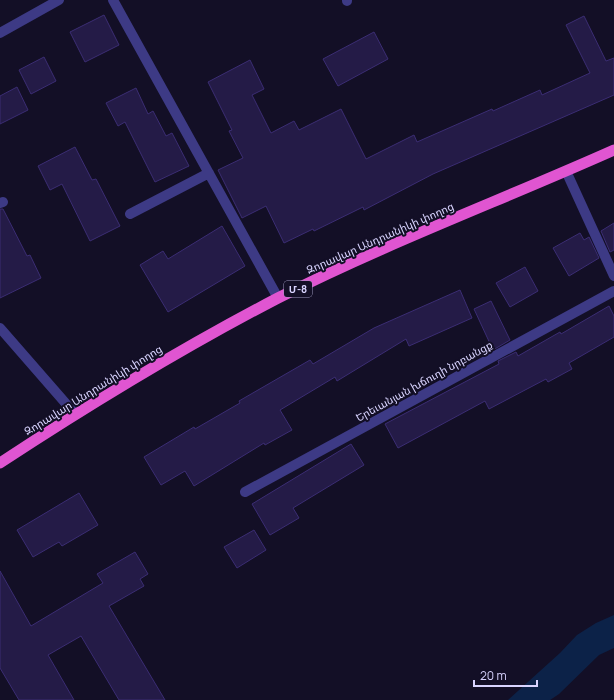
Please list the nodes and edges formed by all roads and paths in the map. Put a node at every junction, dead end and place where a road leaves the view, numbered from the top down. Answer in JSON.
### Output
{"nodes":[{"id":1,"x":59,"y":0,"type":"edge"},
{"id":2,"x":113,"y":0,"type":"edge"},
{"id":3,"x":0,"y":33,"type":"edge"},
{"id":4,"x":614,"y":150,"type":"edge"},
{"id":5,"x":566,"y":171,"type":"junction"},
{"id":6,"x":209,"y":173,"type":"junction"},
{"id":7,"x":130,"y":214,"type":"dead end"},
{"id":8,"x":614,"y":276,"type":"edge"},
{"id":9,"x":614,"y":291,"type":"edge"},
{"id":10,"x":278,"y":298,"type":"junction"},
{"id":11,"x":0,"y":328,"type":"edge"},
{"id":12,"x":75,"y":414,"type":"junction"},
{"id":13,"x":0,"y":463,"type":"edge"},
{"id":14,"x":245,"y":492,"type":"dead end"}],
"edges":[{"from":1,"to":3,"type":"street"},
{"from":2,"to":6,"type":"street"},
{"from":4,"to":5,"type":"highway","name":"Զորավար Անդրանիկի փողոց","number":"Մ-8"},
{"from":5,"to":8,"type":"street"},
{"from":5,"to":10,"type":"highway","name":"Զորավար Անդրանիկի փողոց","number":"Մ-8"},
{"from":6,"to":7,"type":"street"},
{"from":6,"to":10,"type":"street"},
{"from":9,"to":14,"type":"street","name":"Երեւանյան խճուղի նրբանցք"},
{"from":10,"to":12,"type":"highway","name":"Զորավար Անդրանիկի փողոց","number":"Մ-8"},
{"from":11,"to":12,"type":"street"},
{"from":12,"to":13,"type":"highway","name":"Զորավար Անդրանիկի փողոց","number":"Մ-8"}]}
